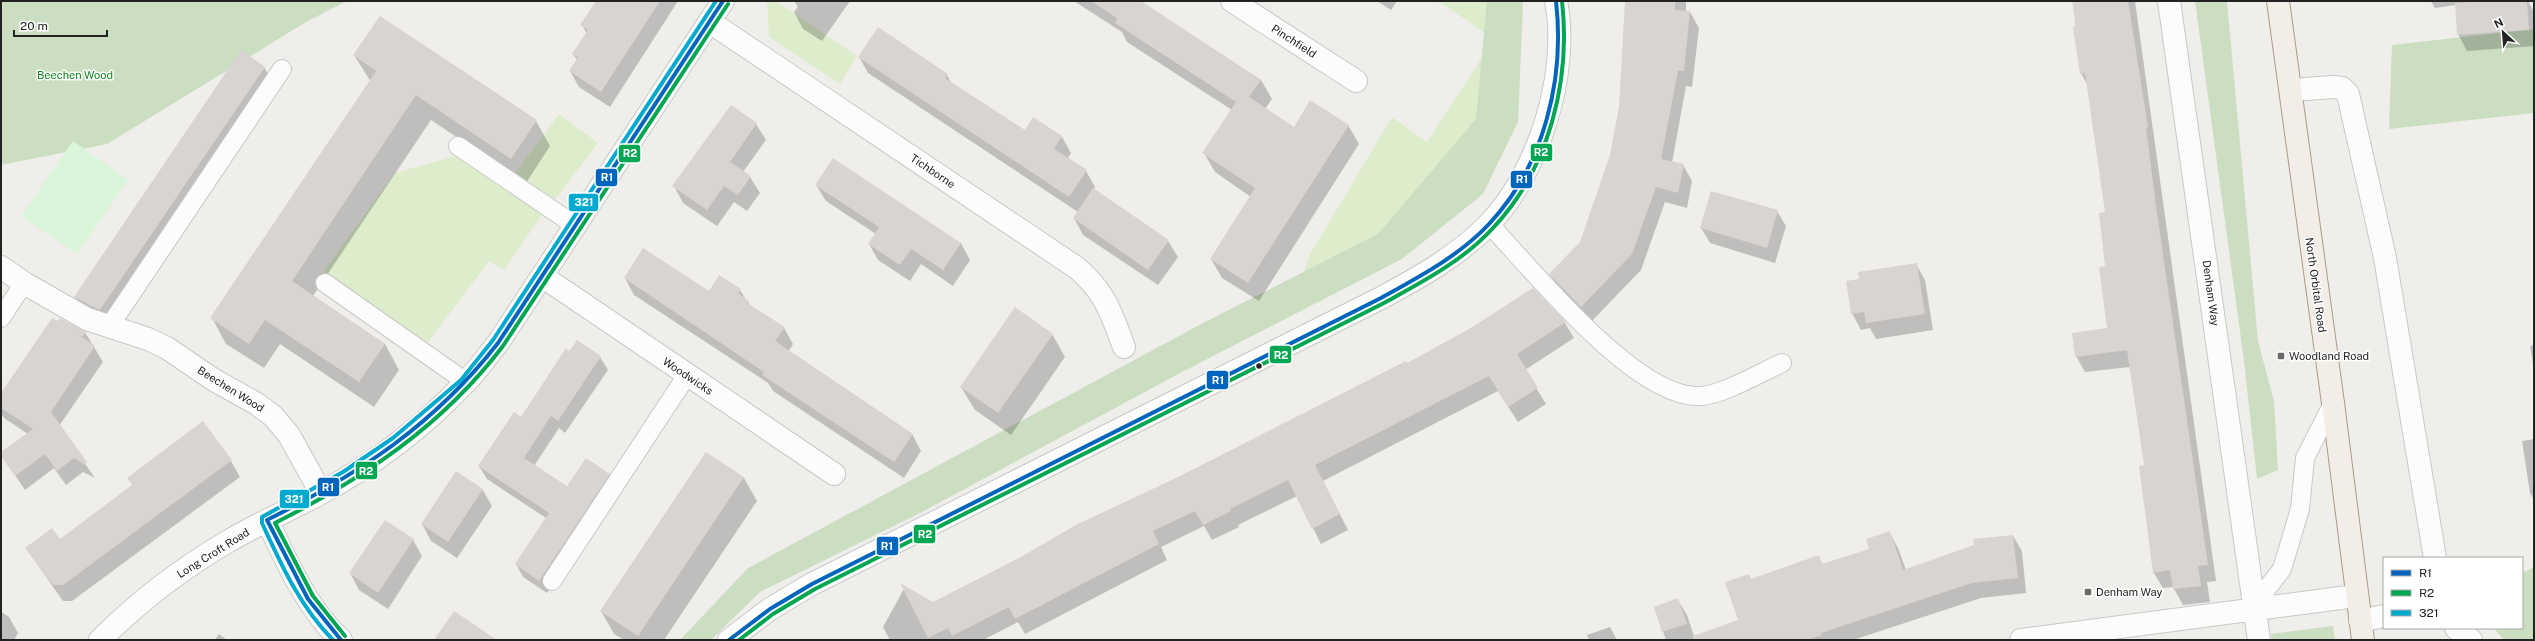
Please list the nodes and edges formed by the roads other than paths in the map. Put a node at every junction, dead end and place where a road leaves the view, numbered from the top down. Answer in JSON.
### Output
{"nodes":[{"id":1,"x":723,"y":1,"type":"edge"},
{"id":2,"x":1232,"y":1,"type":"edge"},
{"id":3,"x":1556,"y":1,"type":"edge"},
{"id":4,"x":2169,"y":1,"type":"edge"},
{"id":5,"x":2278,"y":1,"type":"edge"},
{"id":6,"x":710,"y":22,"type":"junction"},
{"id":7,"x":282,"y":69,"type":"dead end"},
{"id":8,"x":1356,"y":81,"type":"dead end"},
{"id":9,"x":2291,"y":90,"type":"junction"},
{"id":10,"x":458,"y":146,"type":"dead end"},
{"id":11,"x":1489,"y":224,"type":"junction"},
{"id":12,"x":576,"y":226,"type":"junction"},
{"id":13,"x":1,"y":267,"type":"edge"},
{"id":14,"x":542,"y":276,"type":"junction"},
{"id":15,"x":24,"y":283,"type":"junction"},
{"id":16,"x":325,"y":283,"type":"dead end"},
{"id":17,"x":1,"y":318,"type":"edge"},
{"id":18,"x":108,"y":326,"type":"junction"},
{"id":19,"x":1124,"y":347,"type":"dead end"},
{"id":20,"x":1782,"y":363,"type":"dead end"},
{"id":21,"x":687,"y":375,"type":"junction"},
{"id":22,"x":466,"y":382,"type":"junction"},
{"id":23,"x":2333,"y":403,"type":"junction"},
{"id":24,"x":834,"y":474,"type":"dead end"},
{"id":25,"x":321,"y":493,"type":"junction"},
{"id":26,"x":267,"y":520,"type":"junction"},
{"id":27,"x":2435,"y":557,"type":"edge"},
{"id":28,"x":552,"y":581,"type":"dead end"},
{"id":29,"x":2356,"y":596,"type":"junction"},
{"id":30,"x":2256,"y":609,"type":"junction"},
{"id":31,"x":2383,"y":617,"type":"edge"},
{"id":32,"x":2457,"y":629,"type":"edge"},
{"id":33,"x":2361,"y":631,"type":"edge"},
{"id":34,"x":741,"y":636,"type":"edge"},
{"id":35,"x":100,"y":640,"type":"edge"},
{"id":36,"x":341,"y":640,"type":"edge"},
{"id":37,"x":2021,"y":640,"type":"edge"},
{"id":38,"x":2259,"y":640,"type":"edge"},
{"id":39,"x":2471,"y":640,"type":"edge"}],
"edges":[{"from":1,"to":6,"type":"street","name":"Long Croft Road"},
{"from":2,"to":8,"type":"street","name":"Pinchfield"},
{"from":3,"to":11,"type":"street"},
{"from":4,"to":30,"type":"street","name":"Denham Way"},
{"from":5,"to":9,"type":"main road","name":"North Orbital Road"},
{"from":6,"to":12,"type":"street","name":"Long Croft Road"},
{"from":6,"to":19,"type":"street","name":"Tichborne"},
{"from":7,"to":18,"type":"lane"},
{"from":9,"to":23,"type":"main road","name":"North Orbital Road"},
{"from":9,"to":27,"type":"street"},
{"from":10,"to":12,"type":"lane"},
{"from":11,"to":20,"type":"lane"},
{"from":11,"to":34,"type":"street"},
{"from":12,"to":14,"type":"street","name":"Long Croft Road"},
{"from":13,"to":15,"type":"street","name":"Beechen Wood"},
{"from":14,"to":21,"type":"street","name":"Woodwicks"},
{"from":14,"to":22,"type":"street","name":"Long Croft Road"},
{"from":15,"to":17,"type":"lane"},
{"from":15,"to":18,"type":"street","name":"Beechen Wood"},
{"from":16,"to":22,"type":"lane"},
{"from":18,"to":25,"type":"street","name":"Beechen Wood"},
{"from":21,"to":24,"type":"street","name":"Woodwicks"},
{"from":21,"to":28,"type":"lane"},
{"from":22,"to":25,"type":"street","name":"Long Croft Road"},
{"from":23,"to":29,"type":"main road","name":"North Orbital Road"},
{"from":23,"to":30,"type":"lane"},
{"from":25,"to":26,"type":"street","name":"Long Croft Road"},
{"from":26,"to":35,"type":"street","name":"Long Croft Road"},
{"from":26,"to":36,"type":"street"},
{"from":29,"to":30,"type":"street"},
{"from":29,"to":33,"type":"main road","name":"North Orbital Road"},
{"from":30,"to":37,"type":"street"},
{"from":30,"to":38,"type":"street","name":"Denham Way"},
{"from":31,"to":33,"type":"street"},
{"from":32,"to":39,"type":"street"}]}
